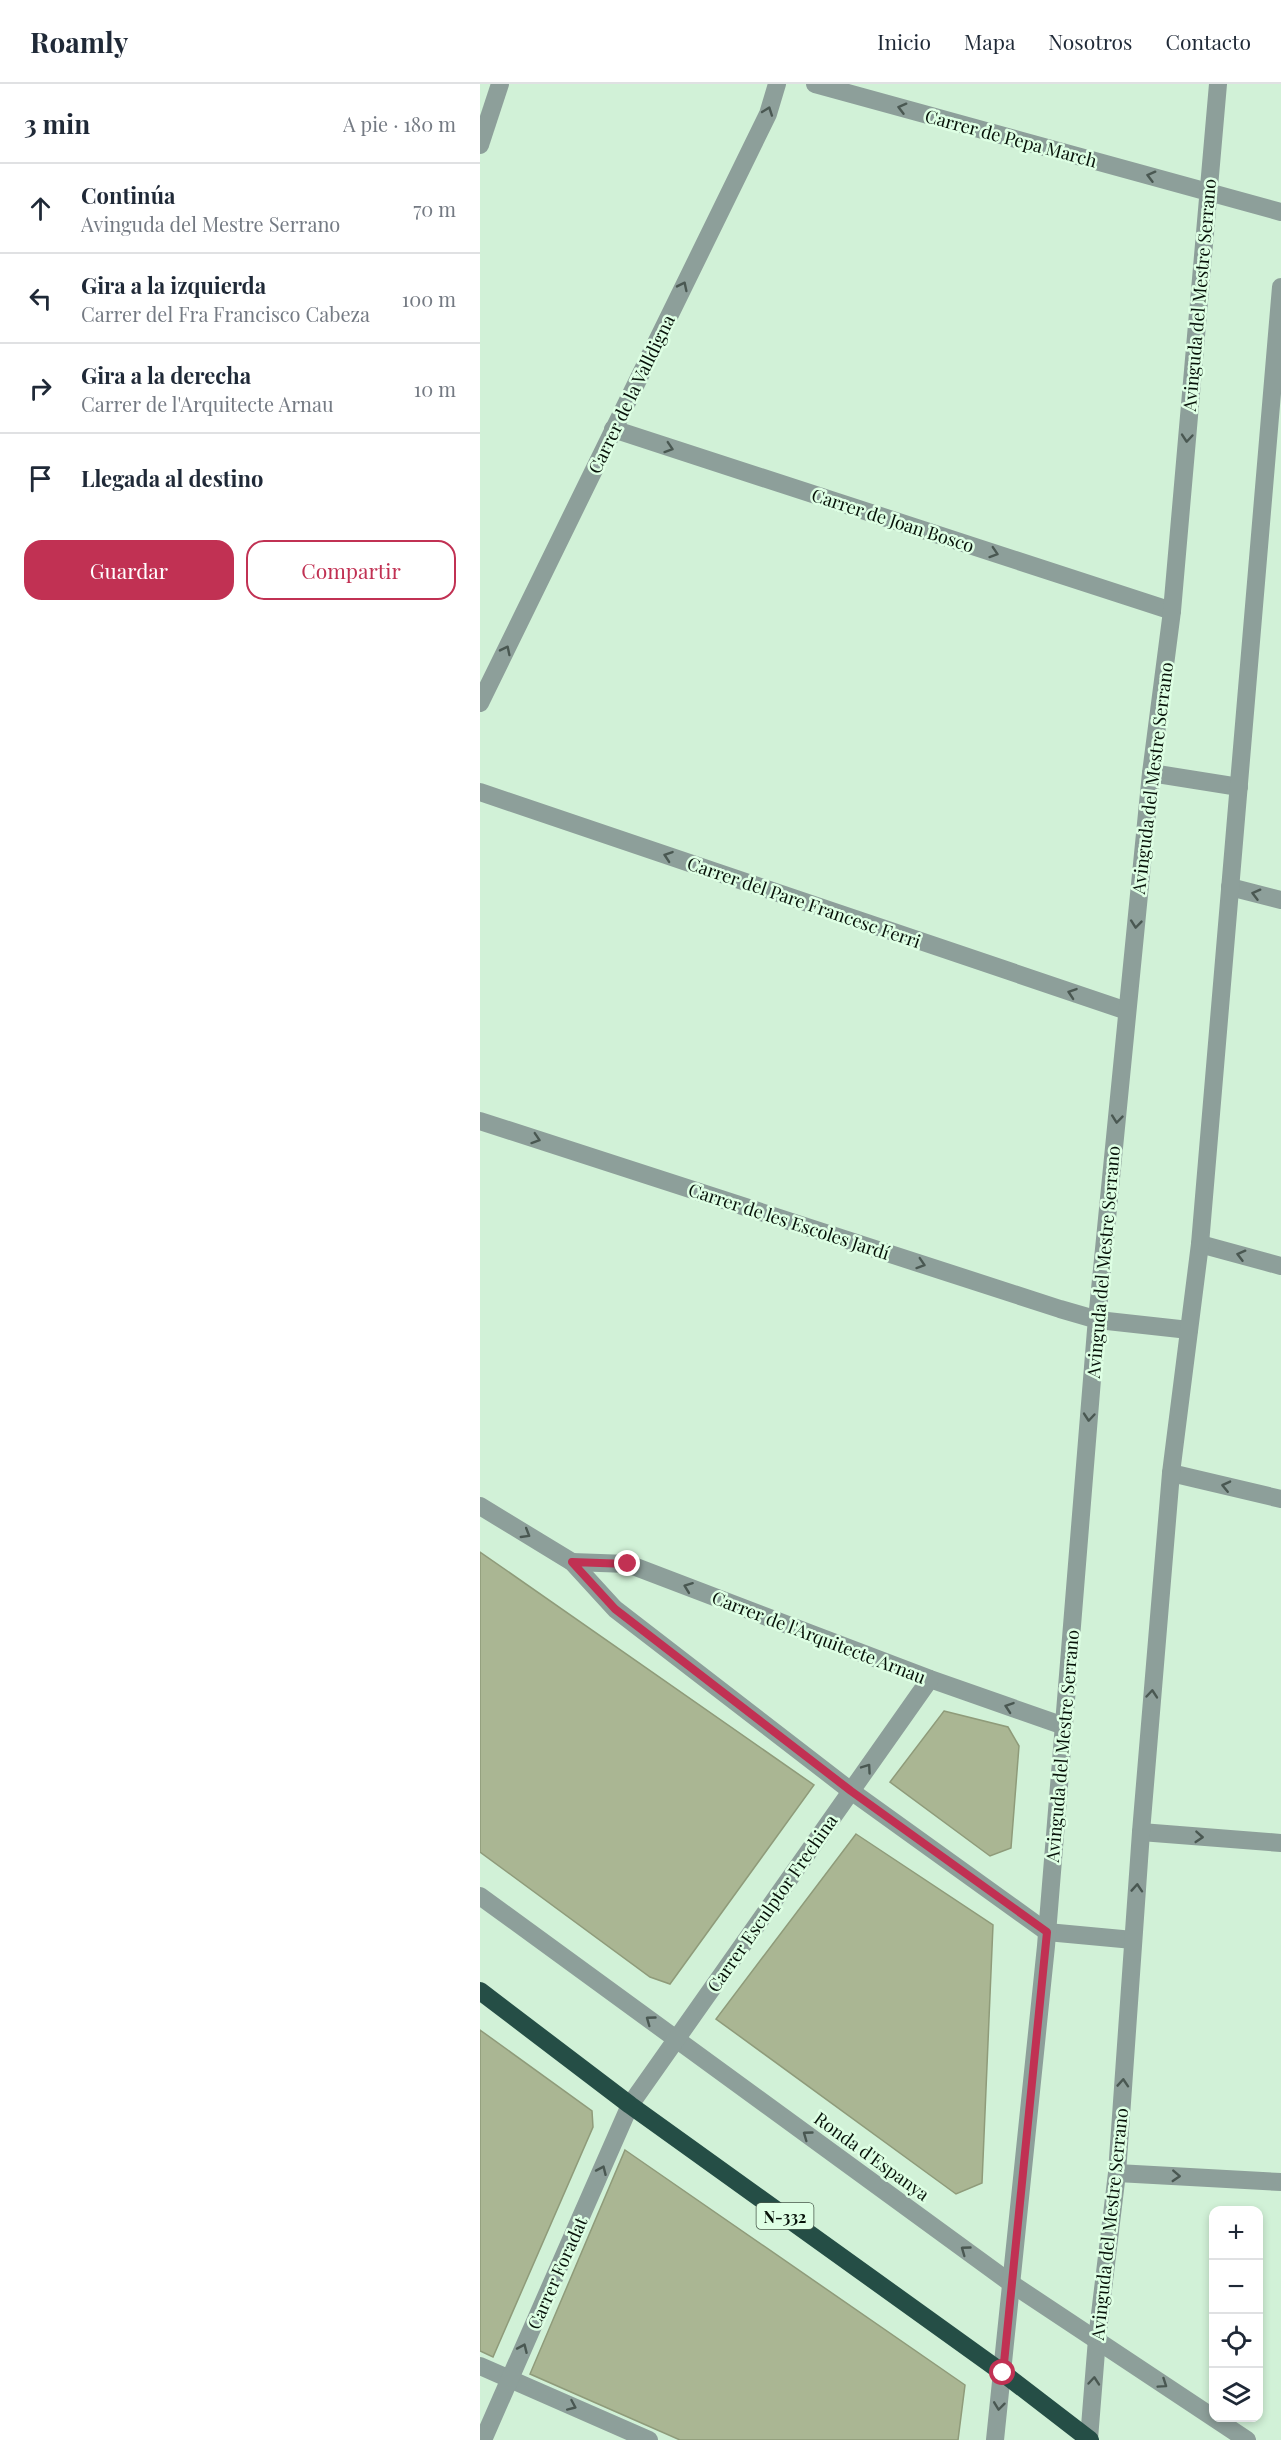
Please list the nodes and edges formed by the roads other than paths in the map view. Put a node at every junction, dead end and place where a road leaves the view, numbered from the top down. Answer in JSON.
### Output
{"nodes":[{"id":1,"x":500,"y":84,"type":"edge"},
{"id":2,"x":777,"y":84,"type":"edge"},
{"id":3,"x":815,"y":84,"type":"edge"},
{"id":4,"x":1218,"y":84,"type":"edge"},
{"id":5,"x":480,"y":145,"type":"edge"},
{"id":6,"x":1207,"y":192,"type":"junction"},
{"id":7,"x":1281,"y":212,"type":"edge"},
{"id":8,"x":1281,"y":287,"type":"edge"},
{"id":9,"x":613,"y":429,"type":"junction"},
{"id":10,"x":1172,"y":611,"type":"junction"},
{"id":11,"x":480,"y":702,"type":"edge"},
{"id":12,"x":1151,"y":773,"type":"junction"},
{"id":13,"x":1239,"y":787,"type":"junction"},
{"id":14,"x":480,"y":792,"type":"edge"},
{"id":15,"x":1230,"y":887,"type":"junction"},
{"id":16,"x":1281,"y":900,"type":"edge"},
{"id":17,"x":1127,"y":1011,"type":"junction"},
{"id":18,"x":480,"y":1121,"type":"edge"},
{"id":19,"x":1200,"y":1244,"type":"junction"},
{"id":20,"x":1281,"y":1266,"type":"edge"},
{"id":21,"x":1098,"y":1320,"type":"junction"},
{"id":22,"x":1189,"y":1330,"type":"junction"},
{"id":23,"x":1171,"y":1473,"type":"junction"},
{"id":24,"x":1281,"y":1499,"type":"edge"},
{"id":25,"x":480,"y":1506,"type":"edge"},
{"id":26,"x":572,"y":1562,"type":"junction"},
{"id":27,"x":930,"y":1679,"type":"junction"},
{"id":28,"x":1064,"y":1726,"type":"junction"},
{"id":29,"x":851,"y":1791,"type":"junction"},
{"id":30,"x":1141,"y":1832,"type":"junction"},
{"id":31,"x":1281,"y":1843,"type":"edge"},
{"id":32,"x":480,"y":1896,"type":"edge"},
{"id":33,"x":1047,"y":1932,"type":"junction"},
{"id":34,"x":1133,"y":1940,"type":"junction"},
{"id":35,"x":480,"y":1991,"type":"edge"},
{"id":36,"x":676,"y":2039,"type":"junction"},
{"id":37,"x":630,"y":2105,"type":"junction"},
{"id":38,"x":1117,"y":2173,"type":"junction"},
{"id":39,"x":1281,"y":2182,"type":"edge"},
{"id":40,"x":1012,"y":2284,"type":"junction"},
{"id":41,"x":1097,"y":2339,"type":"junction"},
{"id":42,"x":480,"y":2366,"type":"edge"},
{"id":43,"x":1003,"y":2373,"type":"junction"},
{"id":44,"x":510,"y":2379,"type":"junction"},
{"id":45,"x":483,"y":2440,"type":"edge"},
{"id":46,"x":649,"y":2440,"type":"edge"},
{"id":47,"x":995,"y":2440,"type":"edge"},
{"id":48,"x":1090,"y":2440,"type":"edge"},
{"id":49,"x":1247,"y":2440,"type":"edge"}],
"edges":[{"from":1,"to":5,"type":"street"},
{"from":9,"to":2,"type":"street","name":"Carrer de la Valldigna","one_way":true},
{"from":6,"to":3,"type":"street","name":"Carrer de Pepa March","one_way":true},
{"from":4,"to":6,"type":"street","name":"Avinguda del Mestre Serrano"},
{"from":6,"to":7,"type":"street","name":"Carrer de Pepa March"},
{"from":6,"to":10,"type":"street","name":"Avinguda del Mestre Serrano","one_way":true},
{"from":8,"to":13,"type":"street","name":"Avinguda del Mestre Serrano"},
{"from":9,"to":10,"type":"street","name":"Carrer de Joan Bosco","one_way":true},
{"from":11,"to":9,"type":"street","name":"Carrer de la Valldigna","one_way":true},
{"from":10,"to":12,"type":"street","name":"Avinguda del Mestre Serrano"},
{"from":12,"to":13,"type":"street"},
{"from":12,"to":17,"type":"street","name":"Avinguda del Mestre Serrano","one_way":true},
{"from":13,"to":15,"type":"street","name":"Avinguda del Mestre Serrano"},
{"from":17,"to":14,"type":"street","name":"Carrer del Pare Francesc Ferri","one_way":true},
{"from":16,"to":15,"type":"street","one_way":true},
{"from":15,"to":19,"type":"street","name":"Avinguda del Mestre Serrano"},
{"from":17,"to":21,"type":"street","name":"Avinguda del Mestre Serrano","one_way":true},
{"from":18,"to":21,"type":"street","name":"Carrer de les Escoles Jardí","one_way":true},
{"from":20,"to":19,"type":"street","one_way":true},
{"from":19,"to":22,"type":"street","name":"Avinguda del Mestre Serrano"},
{"from":21,"to":22,"type":"street","name":"Carrer de les Escoles Jardí"},
{"from":21,"to":28,"type":"street","name":"Avinguda del Mestre Serrano","one_way":true},
{"from":22,"to":23,"type":"street","name":"Avinguda del Mestre Serrano"},
{"from":24,"to":23,"type":"street","one_way":true},
{"from":30,"to":23,"type":"street","name":"Avinguda del Mestre Serrano","one_way":true},
{"from":25,"to":26,"type":"street","one_way":true},
{"from":27,"to":26,"type":"street","name":"Carrer de l'Arquitecte Arnau","one_way":true},
{"from":26,"to":29,"type":"street"},
{"from":28,"to":27,"type":"street","name":"Carrer de l'Arquitecte Arnau","one_way":true},
{"from":29,"to":27,"type":"street","name":"Carrer Esculptor Frechina","one_way":true},
{"from":28,"to":33,"type":"street","name":"Avinguda del Mestre Serrano"},
{"from":29,"to":33,"type":"street"},
{"from":29,"to":36,"type":"street","name":"Carrer Esculptor Frechina"},
{"from":30,"to":31,"type":"street","one_way":true},
{"from":34,"to":30,"type":"street","name":"Avinguda del Mestre Serrano","one_way":true},
{"from":36,"to":32,"type":"street","name":"Ronda d'Espanya","one_way":true},
{"from":33,"to":34,"type":"street"},
{"from":33,"to":40,"type":"street","name":"Avinguda del Mestre Serrano"},
{"from":38,"to":34,"type":"street","name":"Avinguda del Mestre Serrano","one_way":true},
{"from":35,"to":37,"type":"highway","number":"N-332"},
{"from":36,"to":37,"type":"street","name":"Carrer Esculptor Frechina"},
{"from":40,"to":36,"type":"street","name":"Ronda d'Espanya","one_way":true},
{"from":37,"to":43,"type":"highway","number":"N-332"},
{"from":44,"to":37,"type":"street","name":"Carrer Foradat","one_way":true},
{"from":38,"to":39,"type":"street","one_way":true},
{"from":38,"to":41,"type":"street","name":"Avinguda del Mestre Serrano"},
{"from":40,"to":41,"type":"street","name":"Ronda d'Espanya"},
{"from":40,"to":43,"type":"street","name":"Avinguda del Mestre Serrano"},
{"from":48,"to":41,"type":"street","name":"Avinguda del Mestre Serrano","one_way":true},
{"from":41,"to":49,"type":"street","name":"Ronda d'Espanya","one_way":true},
{"from":42,"to":44,"type":"street"},
{"from":43,"to":47,"type":"street","name":"Avinguda del Mestre Serrano","one_way":true},
{"from":43,"to":48,"type":"highway","number":"N-332"},
{"from":44,"to":45,"type":"street","name":"Carrer Foradat"},
{"from":44,"to":46,"type":"street","one_way":true}]}
